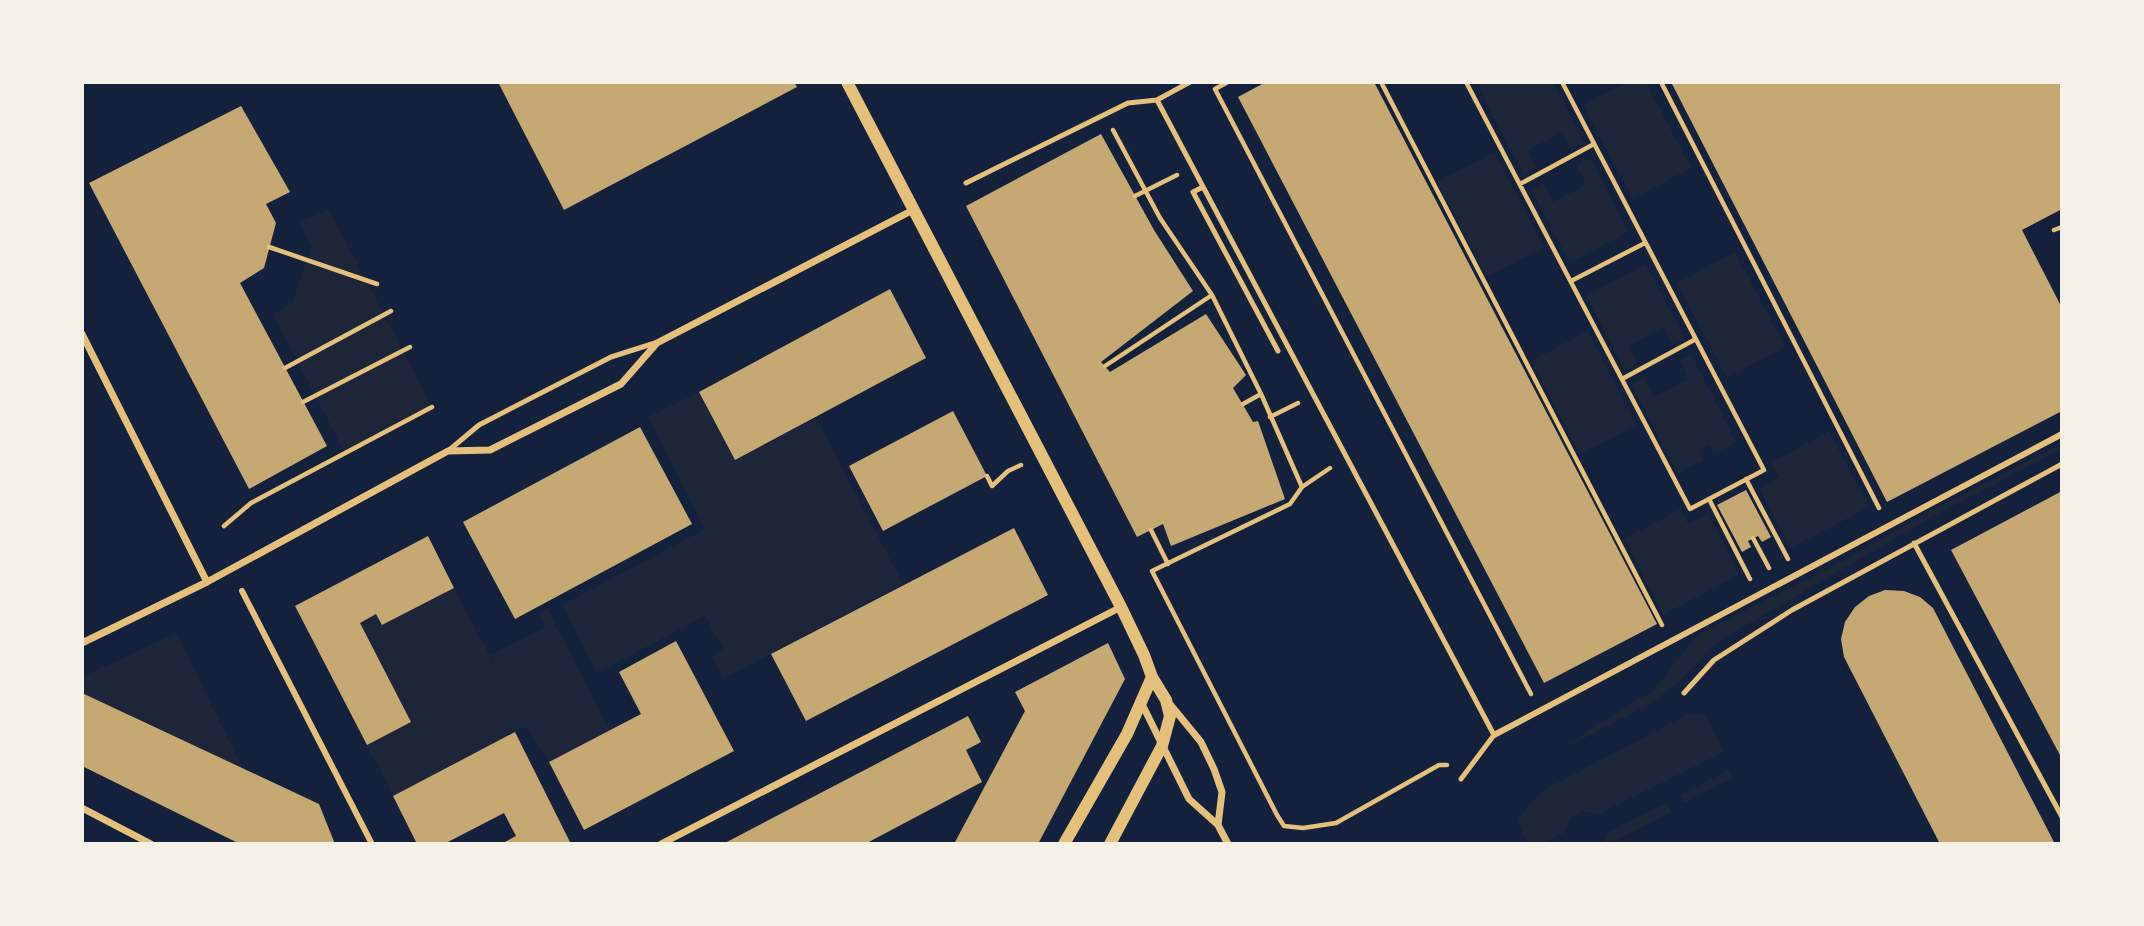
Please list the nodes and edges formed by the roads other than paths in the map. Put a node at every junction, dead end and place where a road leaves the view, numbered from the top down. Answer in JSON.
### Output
{"nodes":[{"id":1,"x":847,"y":82,"type":"edge"},
{"id":2,"x":1190,"y":82,"type":"edge"},
{"id":3,"x":1157,"y":100,"type":"junction"},
{"id":4,"x":966,"y":183,"type":"dead end"},
{"id":5,"x":1203,"y":187,"type":"junction"},
{"id":6,"x":913,"y":210,"type":"junction"},
{"id":7,"x":82,"y":334,"type":"edge"},
{"id":8,"x":657,"y":343,"type":"junction"},
{"id":9,"x":1278,"y":351,"type":"dead end"},
{"id":10,"x":2062,"y":434,"type":"edge"},
{"id":11,"x":448,"y":451,"type":"junction"},
{"id":12,"x":2062,"y":464,"type":"edge"},
{"id":13,"x":1914,"y":543,"type":"junction"},
{"id":14,"x":207,"y":582,"type":"junction"},
{"id":15,"x":242,"y":591,"type":"dead end"},
{"id":16,"x":1121,"y":607,"type":"junction"},
{"id":17,"x":82,"y":643,"type":"edge"},
{"id":18,"x":1152,"y":677,"type":"junction"},
{"id":19,"x":1684,"y":694,"type":"dead end"},
{"id":20,"x":1166,"y":699,"type":"junction"},
{"id":21,"x":1142,"y":704,"type":"junction"},
{"id":22,"x":1494,"y":735,"type":"junction"},
{"id":23,"x":1162,"y":746,"type":"junction"},
{"id":24,"x":1461,"y":779,"type":"road end"},
{"id":25,"x":82,"y":808,"type":"edge"},
{"id":26,"x":2062,"y":817,"type":"edge"},
{"id":27,"x":1218,"y":825,"type":"junction"},
{"id":28,"x":151,"y":844,"type":"edge"},
{"id":29,"x":372,"y":844,"type":"edge"},
{"id":30,"x":661,"y":844,"type":"edge"},
{"id":31,"x":1064,"y":844,"type":"edge"},
{"id":32,"x":1110,"y":844,"type":"edge"},
{"id":33,"x":1228,"y":844,"type":"edge"}],
"edges":[{"from":1,"to":6,"type":"street"},
{"from":2,"to":3,"type":"lane"},
{"from":3,"to":4,"type":"lane"},
{"from":3,"to":5,"type":"lane"},
{"from":5,"to":9,"type":"lane"},
{"from":5,"to":22,"type":"lane"},
{"from":6,"to":8,"type":"street"},
{"from":6,"to":16,"type":"street"},
{"from":7,"to":14,"type":"street"},
{"from":8,"to":11,"type":"lane"},
{"from":8,"to":11,"type":"street"},
{"from":10,"to":22,"type":"street"},
{"from":11,"to":14,"type":"street"},
{"from":12,"to":13,"type":"lane"},
{"from":13,"to":19,"type":"lane"},
{"from":13,"to":26,"type":"lane"},
{"from":14,"to":17,"type":"street"},
{"from":15,"to":29,"type":"street"},
{"from":16,"to":18,"type":"street"},
{"from":16,"to":30,"type":"street"},
{"from":18,"to":20,"type":"street"},
{"from":18,"to":21,"type":"street"},
{"from":20,"to":23,"type":"street"},
{"from":20,"to":27,"type":"street"},
{"from":21,"to":23,"type":"street"},
{"from":21,"to":31,"type":"street"},
{"from":22,"to":24,"type":"lane"},
{"from":23,"to":27,"type":"street"},
{"from":23,"to":32,"type":"street"},
{"from":25,"to":28,"type":"street"},
{"from":27,"to":33,"type":"street"}]}
